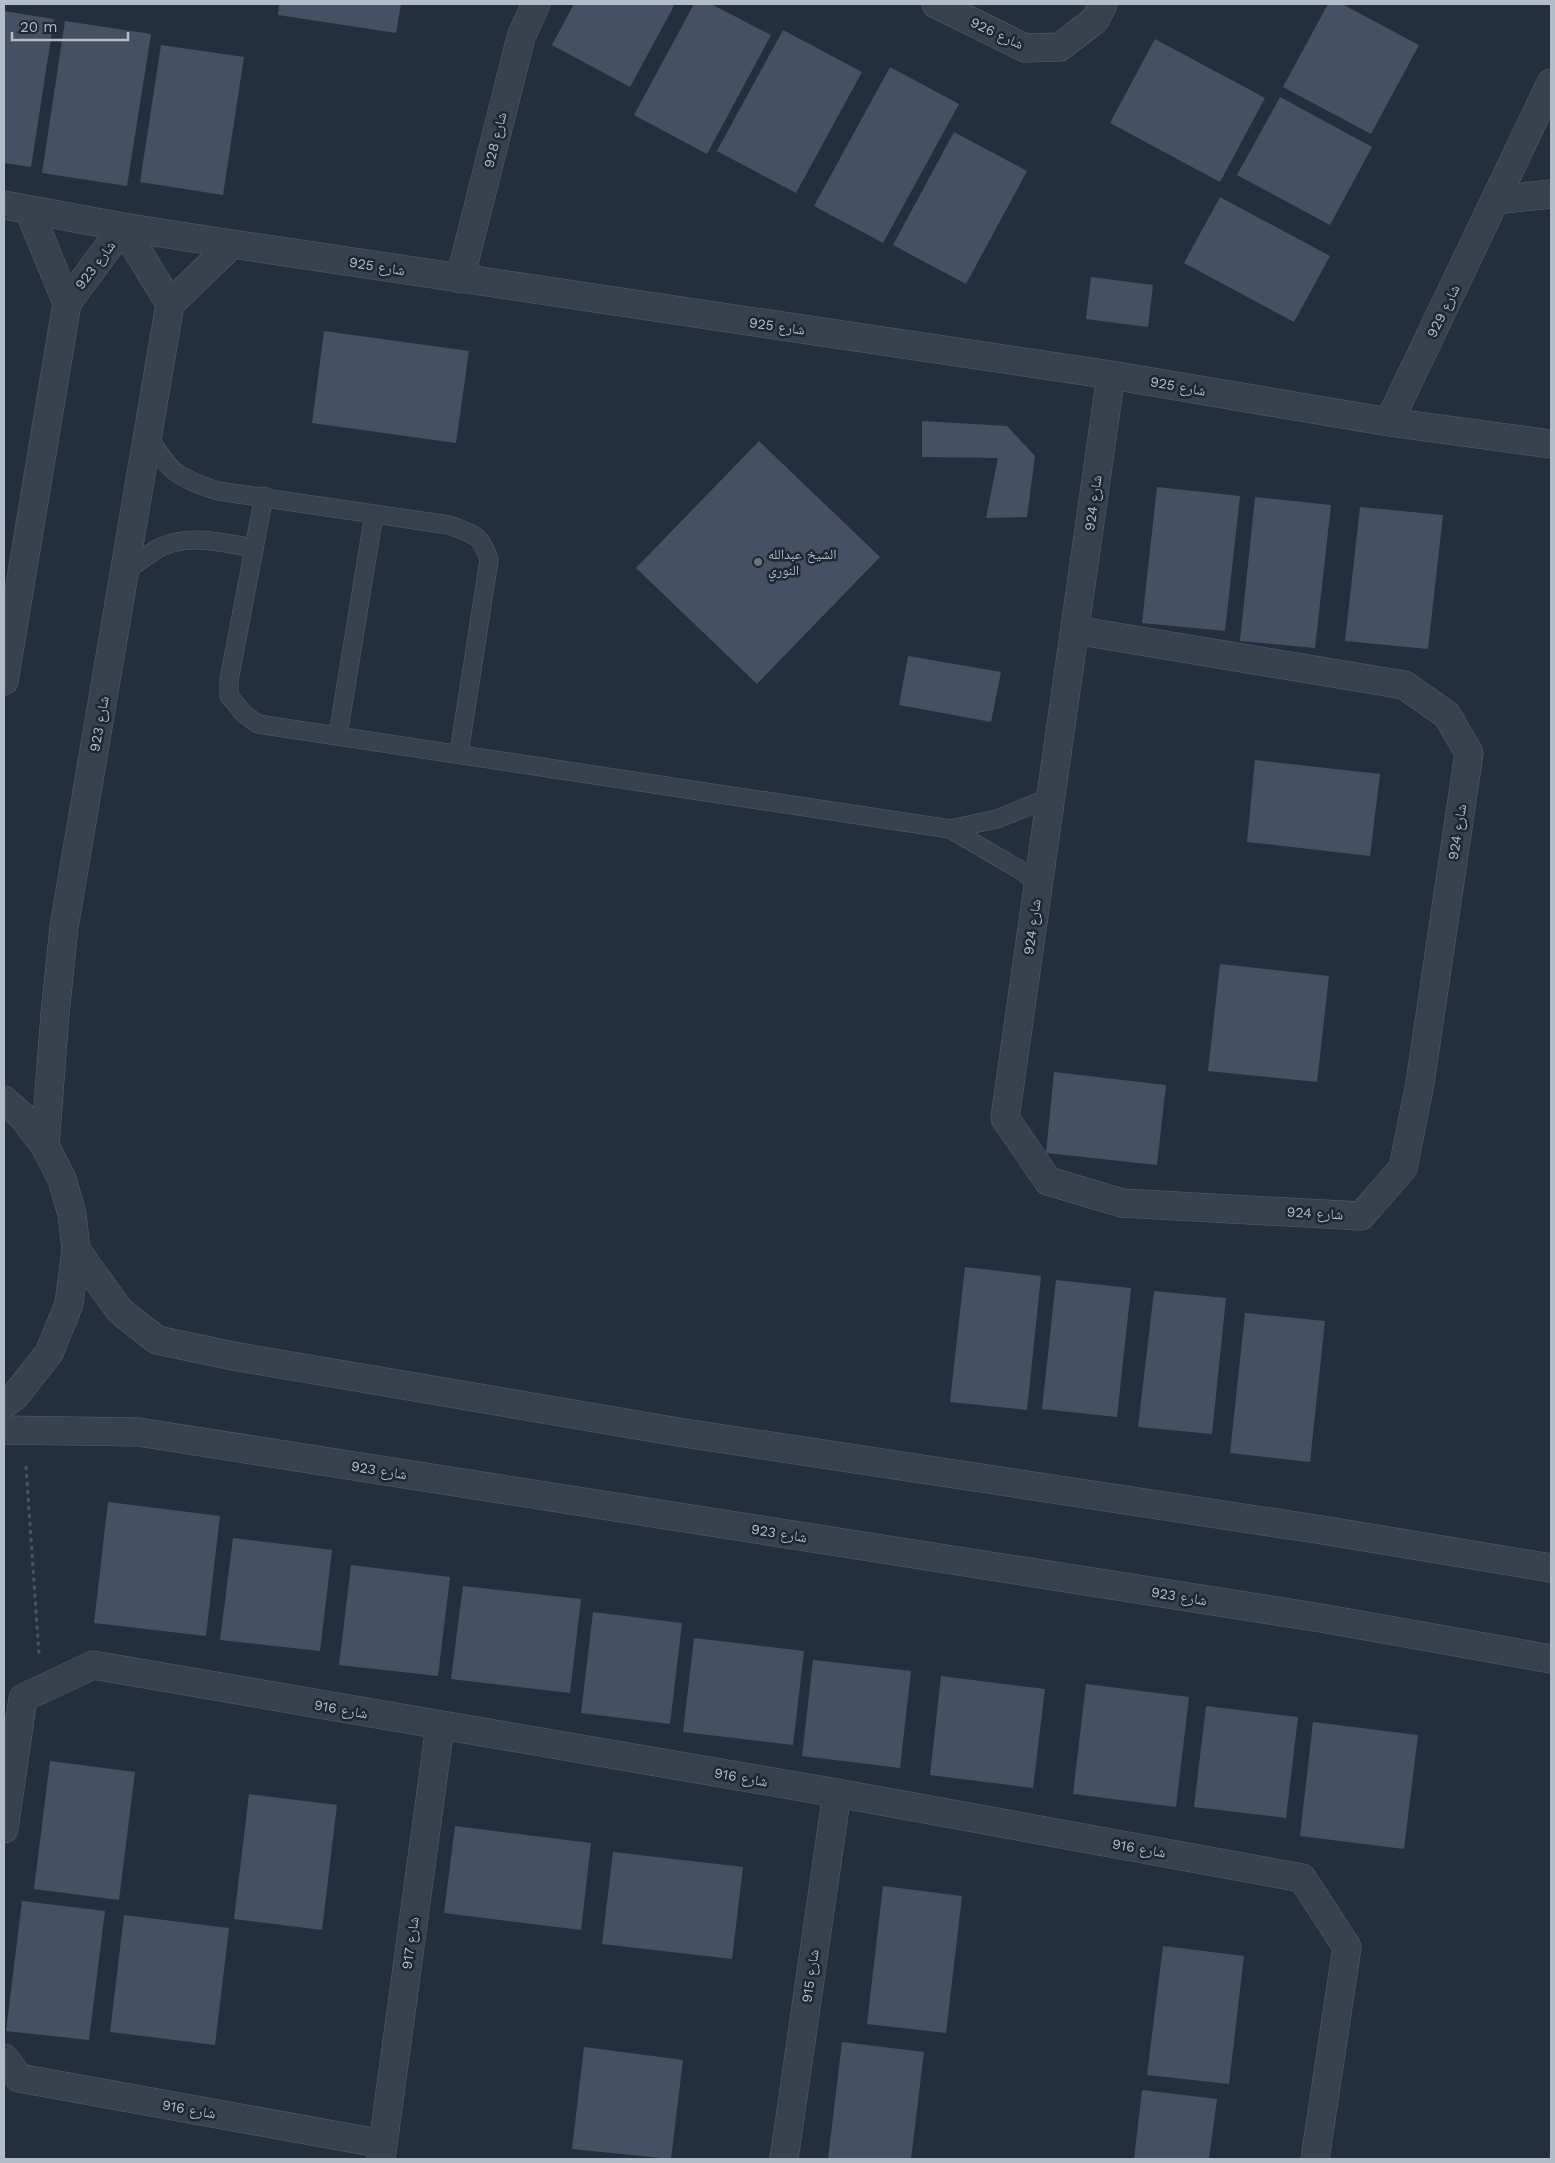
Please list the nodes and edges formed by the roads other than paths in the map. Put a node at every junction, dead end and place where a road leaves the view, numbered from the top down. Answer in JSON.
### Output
{"nodes":[{"id":1,"x":536,"y":4,"type":"edge"},
{"id":2,"x":936,"y":4,"type":"edge"},
{"id":3,"x":1103,"y":4,"type":"edge"},
{"id":4,"x":1551,"y":83,"type":"edge"},
{"id":5,"x":1551,"y":194,"type":"edge"},
{"id":6,"x":1496,"y":200,"type":"junction"},
{"id":7,"x":16,"y":208,"type":"edge"},
{"id":8,"x":123,"y":227,"type":"junction"},
{"id":9,"x":232,"y":244,"type":"junction"},
{"id":10,"x":460,"y":279,"type":"junction"},
{"id":11,"x":67,"y":303,"type":"junction"},
{"id":12,"x":170,"y":304,"type":"junction"},
{"id":13,"x":1111,"y":375,"type":"junction"},
{"id":14,"x":1389,"y":422,"type":"junction"},
{"id":15,"x":148,"y":436,"type":"junction"},
{"id":16,"x":1551,"y":444,"type":"edge"},
{"id":17,"x":264,"y":496,"type":"junction"},
{"id":18,"x":374,"y":514,"type":"junction"},
{"id":19,"x":254,"y":548,"type":"junction"},
{"id":20,"x":124,"y":572,"type":"junction"},
{"id":21,"x":1075,"y":630,"type":"junction"},
{"id":22,"x":4,"y":681,"type":"edge"},
{"id":23,"x":338,"y":735,"type":"junction"},
{"id":24,"x":459,"y":753,"type":"junction"},
{"id":25,"x":1051,"y":797,"type":"junction"},
{"id":26,"x":950,"y":829,"type":"junction"},
{"id":27,"x":1038,"y":885,"type":"junction"},
{"id":28,"x":4,"y":1100,"type":"edge"},
{"id":29,"x":45,"y":1146,"type":"junction"},
{"id":30,"x":76,"y":1250,"type":"junction"},
{"id":31,"x":4,"y":1404,"type":"edge"},
{"id":32,"x":14,"y":1430,"type":"edge"},
{"id":33,"x":1551,"y":1568,"type":"edge"},
{"id":34,"x":1551,"y":1659,"type":"edge"},
{"id":35,"x":440,"y":1726,"type":"junction"},
{"id":36,"x":837,"y":1793,"type":"junction"},
{"id":37,"x":4,"y":1830,"type":"edge"},
{"id":38,"x":4,"y":2058,"type":"edge"},
{"id":39,"x":382,"y":2152,"type":"edge"},
{"id":40,"x":784,"y":2159,"type":"edge"},
{"id":41,"x":1315,"y":2159,"type":"edge"}],
"edges":[{"from":1,"to":10,"type":"street","name":"شارع 928"},
{"from":2,"to":3,"type":"street","name":"شارع 926"},
{"from":4,"to":6,"type":"street","name":"شارع 929"},
{"from":5,"to":6,"type":"street"},
{"from":6,"to":14,"type":"street","name":"شارع 929"},
{"from":7,"to":8,"type":"street","name":"شارع 925"},
{"from":7,"to":11,"type":"street","name":"شارع 923"},
{"from":8,"to":9,"type":"street","name":"شارع 925"},
{"from":8,"to":11,"type":"street","name":"شارع 923"},
{"from":8,"to":12,"type":"street","name":"شارع 923"},
{"from":9,"to":10,"type":"street","name":"شارع 925"},
{"from":9,"to":12,"type":"street"},
{"from":10,"to":13,"type":"street","name":"شارع 925"},
{"from":11,"to":22,"type":"street","name":"شارع 923"},
{"from":12,"to":15,"type":"street","name":"شارع 923"},
{"from":13,"to":14,"type":"street","name":"شارع 925"},
{"from":13,"to":21,"type":"street","name":"شارع 924"},
{"from":14,"to":16,"type":"street","name":"شارع 925"},
{"from":15,"to":17,"type":"lane"},
{"from":15,"to":20,"type":"street","name":"شارع 923"},
{"from":17,"to":18,"type":"lane"},
{"from":17,"to":19,"type":"lane"},
{"from":18,"to":23,"type":"lane"},
{"from":18,"to":24,"type":"lane"},
{"from":19,"to":20,"type":"lane"},
{"from":19,"to":23,"type":"lane"},
{"from":20,"to":29,"type":"street","name":"شارع 923"},
{"from":21,"to":25,"type":"street","name":"شارع 924"},
{"from":21,"to":27,"type":"street","name":"شارع 924"},
{"from":23,"to":24,"type":"lane"},
{"from":24,"to":26,"type":"lane"},
{"from":25,"to":26,"type":"lane"},
{"from":25,"to":27,"type":"street","name":"شارع 924"},
{"from":26,"to":27,"type":"lane"},
{"from":28,"to":29,"type":"street"},
{"from":29,"to":30,"type":"street"},
{"from":30,"to":31,"type":"street"},
{"from":30,"to":33,"type":"street"},
{"from":32,"to":34,"type":"street","name":"شارع 923"},
{"from":35,"to":36,"type":"street","name":"شارع 916"},
{"from":35,"to":37,"type":"street","name":"شارع 916"},
{"from":35,"to":39,"type":"street","name":"شارع 917"},
{"from":36,"to":40,"type":"street","name":"شارع 915"},
{"from":36,"to":41,"type":"street","name":"شارع 916"},
{"from":38,"to":39,"type":"street","name":"شارع 916"}]}
